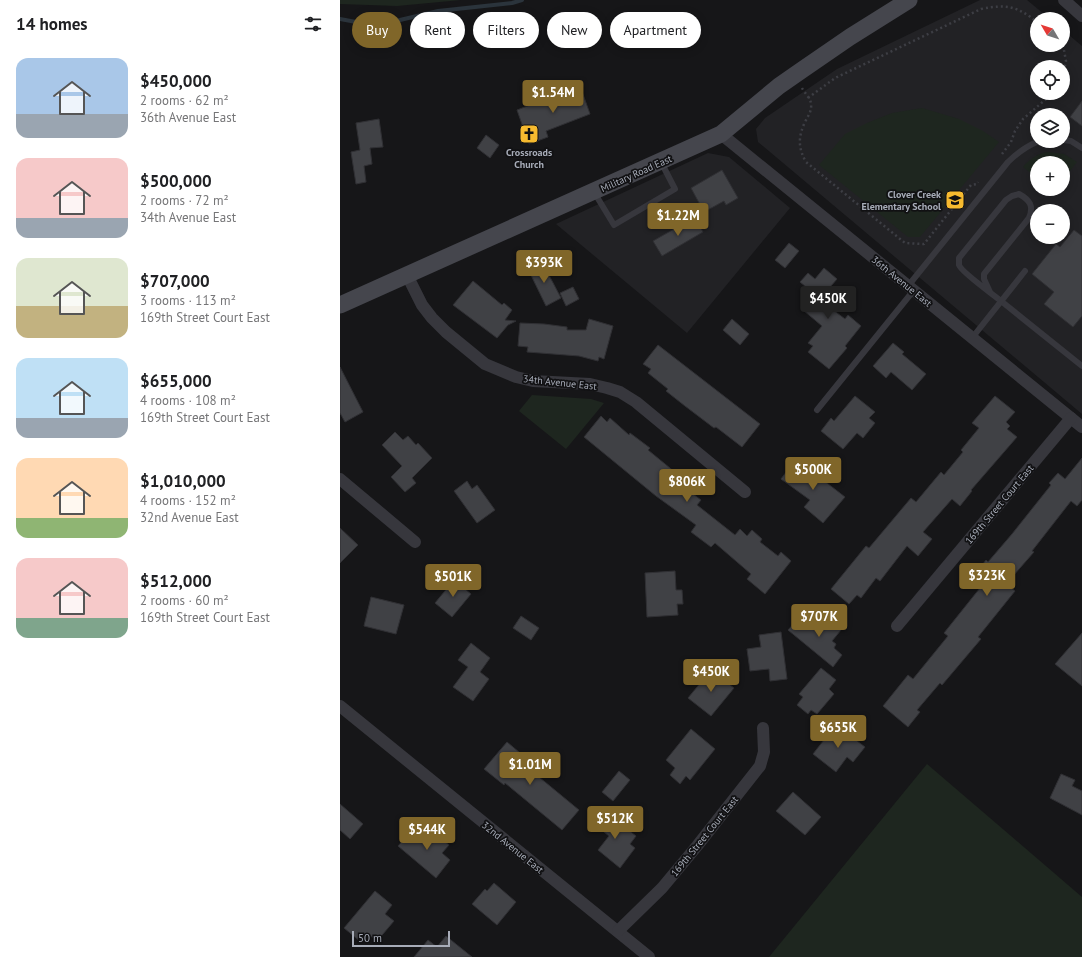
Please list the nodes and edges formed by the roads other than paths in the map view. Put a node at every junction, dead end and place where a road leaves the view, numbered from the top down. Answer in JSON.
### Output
{"nodes":[{"id":1,"x":909,"y":0,"type":"edge"},
{"id":2,"x":1064,"y":0,"type":"edge"},
{"id":3,"x":1082,"y":16,"type":"edge"},
{"id":4,"x":721,"y":134,"type":"junction"},
{"id":5,"x":1070,"y":141,"type":"edge"},
{"id":6,"x":1030,"y":145,"type":"edge"},
{"id":7,"x":1082,"y":148,"type":"edge"},
{"id":8,"x":661,"y":162,"type":"junction"},
{"id":9,"x":594,"y":192,"type":"junction"},
{"id":10,"x":1025,"y":271,"type":"dead end"},
{"id":11,"x":408,"y":275,"type":"junction"},
{"id":12,"x":911,"y":288,"type":"junction"},
{"id":13,"x":990,"y":292,"type":"junction"},
{"id":14,"x":1001,"y":301,"type":"junction"},
{"id":15,"x":340,"y":305,"type":"edge"},
{"id":16,"x":972,"y":338,"type":"junction"},
{"id":17,"x":1082,"y":366,"type":"edge"},
{"id":18,"x":817,"y":410,"type":"dead end"},
{"id":19,"x":1071,"y":418,"type":"junction"},
{"id":20,"x":1082,"y":427,"type":"edge"},
{"id":21,"x":340,"y":479,"type":"edge"},
{"id":22,"x":745,"y":492,"type":"dead end"},
{"id":23,"x":415,"y":542,"type":"dead end"},
{"id":24,"x":897,"y":626,"type":"dead end"},
{"id":25,"x":340,"y":706,"type":"edge"},
{"id":26,"x":763,"y":728,"type":"dead end"},
{"id":27,"x":618,"y":930,"type":"junction"},
{"id":28,"x":649,"y":957,"type":"edge"}],
"edges":[{"from":1,"to":4,"type":"street","name":"Military Road East"},
{"from":2,"to":3,"type":"street"},
{"from":4,"to":8,"type":"street","name":"Military Road East"},
{"from":4,"to":12,"type":"street","name":"36th Avenue East"},
{"from":5,"to":7,"type":"lane"},
{"from":6,"to":12,"type":"lane"},
{"from":8,"to":9,"type":"street","name":"Military Road East"},
{"from":8,"to":9,"type":"lane"},
{"from":9,"to":11,"type":"street","name":"Military Road East"},
{"from":10,"to":14,"type":"lane"},
{"from":11,"to":15,"type":"street","name":"Military Road East"},
{"from":11,"to":22,"type":"street","name":"34th Avenue East"},
{"from":12,"to":16,"type":"street","name":"36th Avenue East"},
{"from":12,"to":18,"type":"lane"},
{"from":13,"to":13,"type":"lane"},
{"from":13,"to":14,"type":"lane"},
{"from":14,"to":16,"type":"lane"},
{"from":14,"to":17,"type":"lane"},
{"from":16,"to":19,"type":"street","name":"36th Avenue East"},
{"from":19,"to":20,"type":"street","name":"36th Avenue East"},
{"from":19,"to":24,"type":"street","name":"169th Street Court East"},
{"from":21,"to":23,"type":"street"},
{"from":25,"to":27,"type":"street","name":"32nd Avenue East"},
{"from":26,"to":27,"type":"street","name":"169th Street Court East"},
{"from":27,"to":28,"type":"street","name":"32nd Avenue East"}]}
